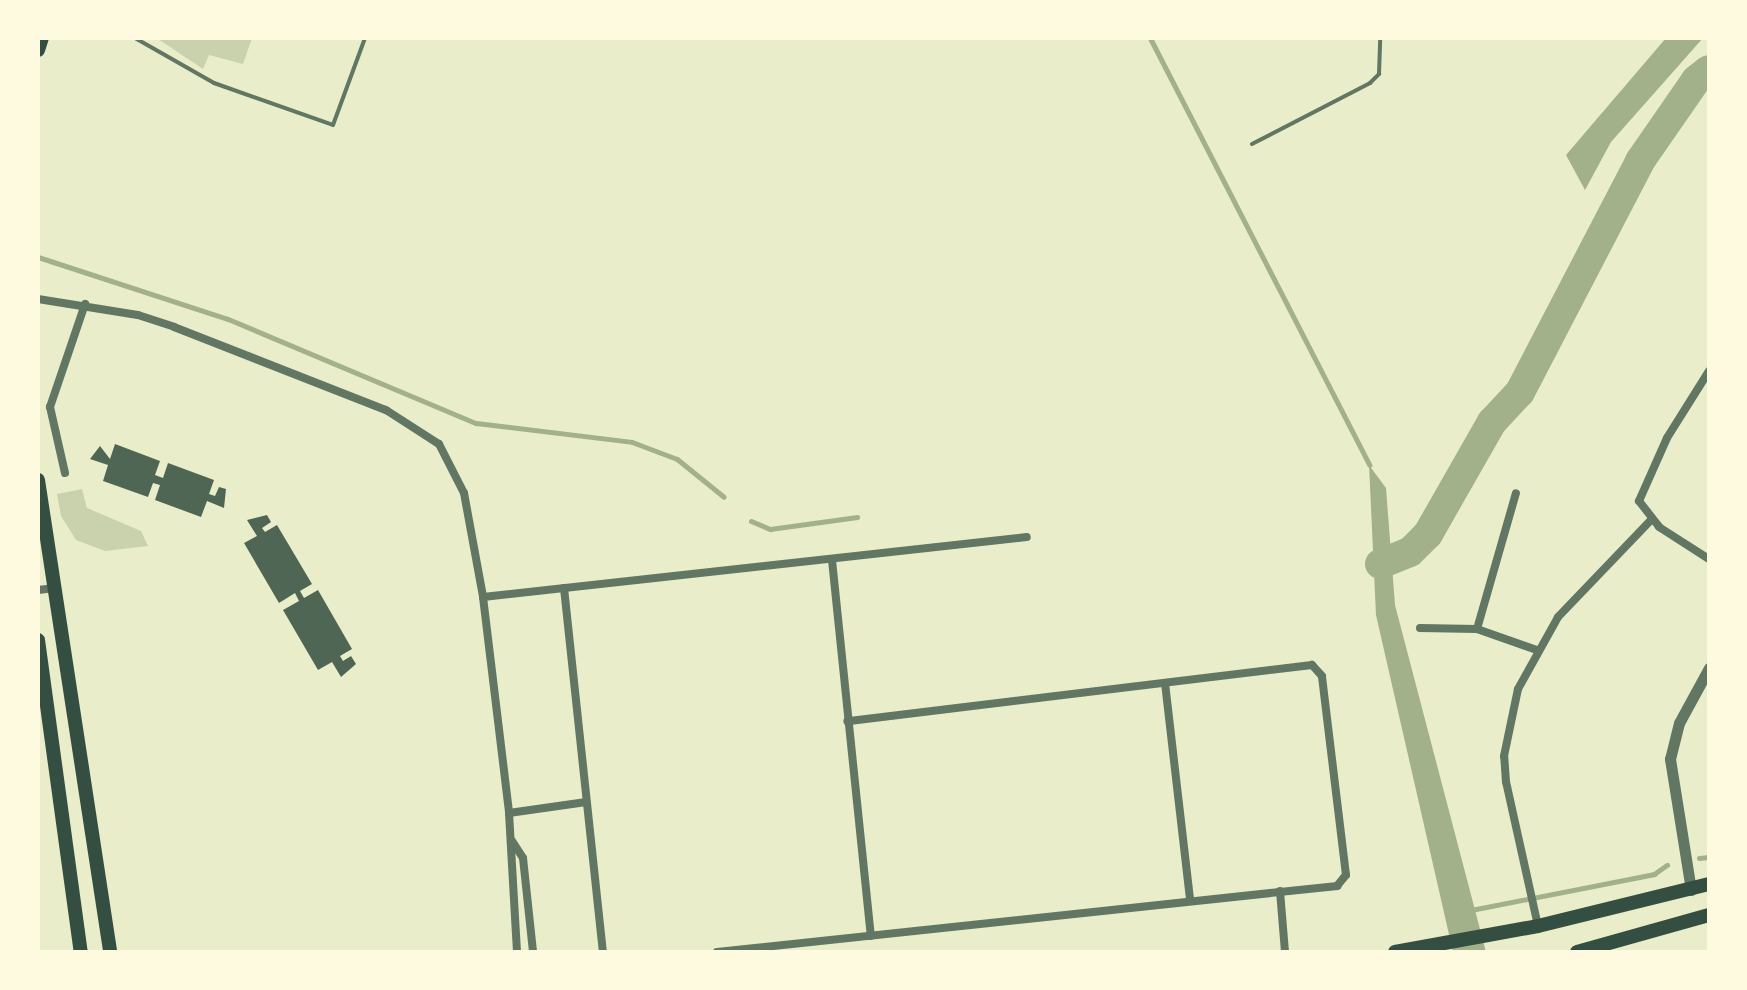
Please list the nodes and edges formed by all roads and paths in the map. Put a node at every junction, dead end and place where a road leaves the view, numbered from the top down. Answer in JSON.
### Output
{"nodes":[{"id":1,"x":42,"y":38,"type":"edge"},
{"id":2,"x":135,"y":38,"type":"edge"},
{"id":3,"x":365,"y":38,"type":"edge"},
{"id":4,"x":1380,"y":38,"type":"edge"},
{"id":5,"x":38,"y":50,"type":"edge"},
{"id":6,"x":1252,"y":144,"type":"dead end"},
{"id":7,"x":38,"y":299,"type":"edge"},
{"id":8,"x":85,"y":304,"type":"junction"},
{"id":9,"x":1709,"y":371,"type":"edge"},
{"id":10,"x":65,"y":473,"type":"dead end"},
{"id":11,"x":38,"y":480,"type":"edge"},
{"id":12,"x":1516,"y":493,"type":"dead end"},
{"id":13,"x":1651,"y":520,"type":"junction"},
{"id":14,"x":1027,"y":537,"type":"dead end"},
{"id":15,"x":1709,"y":559,"type":"edge"},
{"id":16,"x":832,"y":560,"type":"junction"},
{"id":17,"x":45,"y":571,"type":"edge"},
{"id":18,"x":55,"y":588,"type":"junction"},
{"id":19,"x":564,"y":588,"type":"junction"},
{"id":20,"x":38,"y":590,"type":"edge"},
{"id":21,"x":483,"y":597,"type":"junction"},
{"id":22,"x":1420,"y":628,"type":"dead end"},
{"id":23,"x":1477,"y":629,"type":"junction"},
{"id":24,"x":38,"y":640,"type":"edge"},
{"id":25,"x":1537,"y":650,"type":"junction"},
{"id":26,"x":1709,"y":668,"type":"edge"},
{"id":27,"x":1165,"y":683,"type":"junction"},
{"id":28,"x":847,"y":721,"type":"junction"},
{"id":29,"x":586,"y":802,"type":"junction"},
{"id":30,"x":509,"y":813,"type":"junction"},
{"id":31,"x":512,"y":841,"type":"junction"},
{"id":32,"x":1709,"y":884,"type":"edge"},
{"id":33,"x":1691,"y":890,"type":"junction"},
{"id":34,"x":1280,"y":891,"type":"junction"},
{"id":35,"x":1190,"y":899,"type":"junction"},
{"id":36,"x":1709,"y":915,"type":"edge"},
{"id":37,"x":1538,"y":926,"type":"junction"},
{"id":38,"x":871,"y":936,"type":"junction"},
{"id":39,"x":81,"y":952,"type":"edge"},
{"id":40,"x":110,"y":952,"type":"edge"},
{"id":41,"x":517,"y":952,"type":"edge"},
{"id":42,"x":533,"y":952,"type":"edge"},
{"id":43,"x":603,"y":952,"type":"edge"},
{"id":44,"x":717,"y":952,"type":"edge"},
{"id":45,"x":1285,"y":952,"type":"edge"},
{"id":46,"x":1395,"y":952,"type":"edge"},
{"id":47,"x":1577,"y":952,"type":"edge"}],
"edges":[{"from":1,"to":5,"type":"main road"},
{"from":2,"to":3,"type":"lane"},
{"from":4,"to":6,"type":"lane"},
{"from":7,"to":8,"type":"street"},
{"from":8,"to":10,"type":"street"},
{"from":8,"to":21,"type":"street"},
{"from":9,"to":13,"type":"street"},
{"from":11,"to":17,"type":"main road"},
{"from":12,"to":23,"type":"street"},
{"from":13,"to":15,"type":"street"},
{"from":13,"to":25,"type":"street"},
{"from":14,"to":16,"type":"street"},
{"from":16,"to":19,"type":"street"},
{"from":16,"to":28,"type":"street"},
{"from":17,"to":18,"type":"main road"},
{"from":18,"to":20,"type":"street"},
{"from":18,"to":40,"type":"main road"},
{"from":19,"to":21,"type":"street"},
{"from":19,"to":29,"type":"street"},
{"from":21,"to":30,"type":"street"},
{"from":22,"to":23,"type":"street"},
{"from":23,"to":25,"type":"street"},
{"from":24,"to":39,"type":"main road"},
{"from":25,"to":37,"type":"street"},
{"from":26,"to":33,"type":"street"},
{"from":27,"to":28,"type":"street"},
{"from":27,"to":34,"type":"street"},
{"from":27,"to":35,"type":"street"},
{"from":28,"to":38,"type":"street"},
{"from":29,"to":30,"type":"street"},
{"from":29,"to":43,"type":"street"},
{"from":30,"to":31,"type":"street"},
{"from":31,"to":41,"type":"street"},
{"from":31,"to":42,"type":"street"},
{"from":32,"to":33,"type":"main road"},
{"from":33,"to":37,"type":"main road"},
{"from":34,"to":35,"type":"street"},
{"from":34,"to":45,"type":"street"},
{"from":35,"to":38,"type":"street"},
{"from":36,"to":47,"type":"main road"},
{"from":37,"to":46,"type":"main road"},
{"from":38,"to":44,"type":"street"}]}
